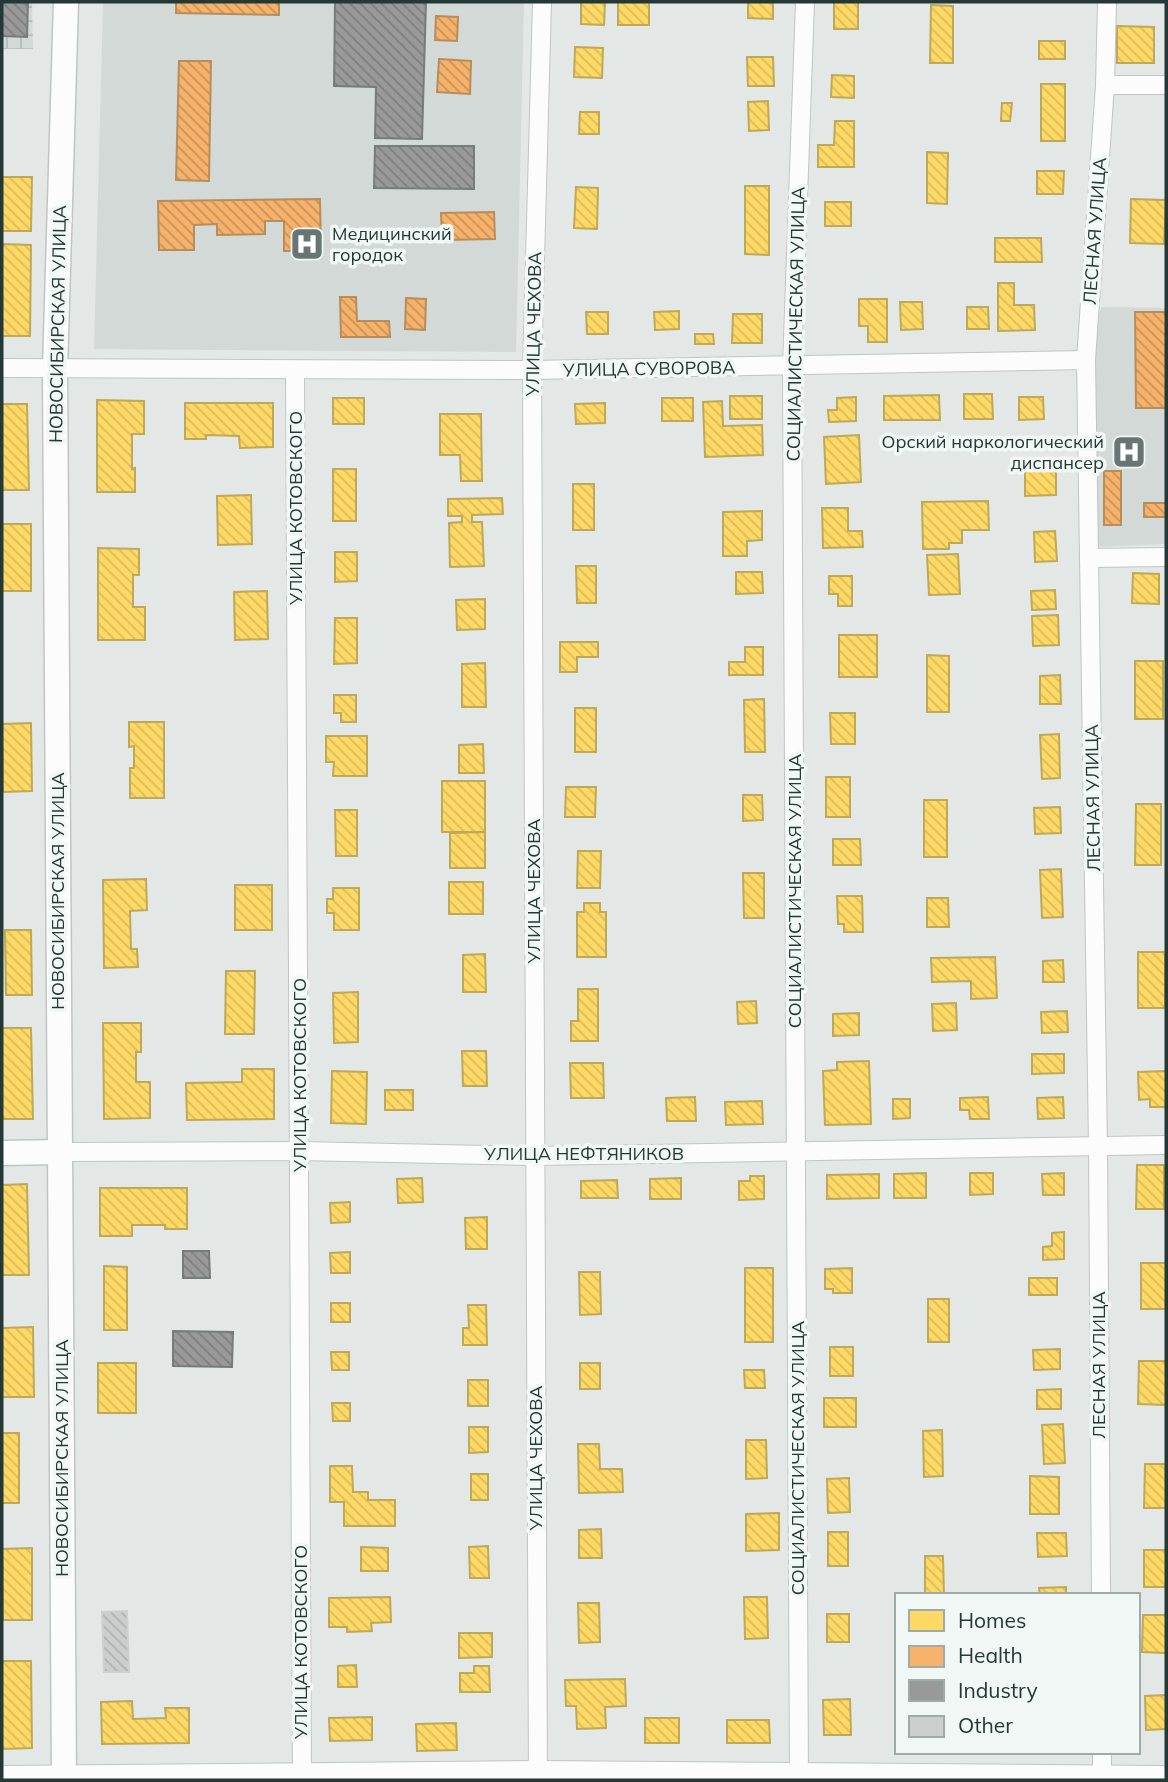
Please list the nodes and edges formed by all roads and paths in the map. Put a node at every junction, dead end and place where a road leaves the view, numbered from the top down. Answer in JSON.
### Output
{"nodes":[{"id":1,"x":66,"y":2,"type":"edge"},
{"id":2,"x":542,"y":2,"type":"edge"},
{"id":3,"x":805,"y":2,"type":"edge"},
{"id":4,"x":1107,"y":2,"type":"edge"},
{"id":5,"x":1105,"y":85,"type":"junction"},
{"id":6,"x":1166,"y":85,"type":"edge"},
{"id":7,"x":1086,"y":360,"type":"junction"},
{"id":8,"x":792,"y":367,"type":"junction"},
{"id":9,"x":2,"y":368,"type":"edge"},
{"id":10,"x":54,"y":368,"type":"junction"},
{"id":11,"x":295,"y":370,"type":"junction"},
{"id":12,"x":532,"y":370,"type":"junction"},
{"id":13,"x":1166,"y":557,"type":"edge"},
{"id":14,"x":1090,"y":558,"type":"junction"},
{"id":15,"x":1166,"y":1145,"type":"edge"},
{"id":16,"x":1098,"y":1146,"type":"junction"},
{"id":17,"x":300,"y":1150,"type":"junction"},
{"id":18,"x":796,"y":1151,"type":"junction"},
{"id":19,"x":59,"y":1152,"type":"junction"},
{"id":20,"x":2,"y":1153,"type":"edge"},
{"id":21,"x":535,"y":1156,"type":"junction"},
{"id":22,"x":1101,"y":1593,"type":"edge"},
{"id":23,"x":1102,"y":1754,"type":"edge"},
{"id":24,"x":2,"y":1775,"type":"edge"},
{"id":25,"x":537,"y":1775,"type":"edge"},
{"id":26,"x":1162,"y":1775,"type":"dead end"},
{"id":27,"x":302,"y":1776,"type":"edge"},
{"id":28,"x":63,"y":1777,"type":"edge"},
{"id":29,"x":799,"y":1777,"type":"edge"},
{"id":30,"x":1102,"y":1778,"type":"edge"}],
"edges":[{"from":1,"to":10,"type":"main road","name":"НОВОСИБИРСКАЯ УЛИЦА"},
{"from":2,"to":12,"type":"street","name":"УЛИЦА ЧЕХОВА"},
{"from":3,"to":8,"type":"street","name":"СОЦИАЛИСТИЧЕСКАЯ УЛИЦА"},
{"from":4,"to":5,"type":"street","name":"ЛЕСНАЯ УЛИЦА"},
{"from":5,"to":6,"type":"street"},
{"from":5,"to":7,"type":"street","name":"ЛЕСНАЯ УЛИЦА"},
{"from":7,"to":8,"type":"street","name":"УЛИЦА СУВОРОВА"},
{"from":7,"to":14,"type":"street","name":"ЛЕСНАЯ УЛИЦА"},
{"from":8,"to":12,"type":"street","name":"УЛИЦА СУВОРОВА"},
{"from":8,"to":18,"type":"street","name":"СОЦИАЛИСТИЧЕСКАЯ УЛИЦА"},
{"from":9,"to":10,"type":"street","name":"УЛИЦА СУВОРОВА"},
{"from":10,"to":11,"type":"street","name":"УЛИЦА СУВОРОВА"},
{"from":10,"to":19,"type":"main road","name":"НОВОСИБИРСКАЯ УЛИЦА"},
{"from":11,"to":12,"type":"street","name":"УЛИЦА СУВОРОВА"},
{"from":11,"to":17,"type":"street","name":"УЛИЦА КОТОВСКОГО"},
{"from":12,"to":21,"type":"street","name":"УЛИЦА ЧЕХОВА"},
{"from":13,"to":14,"type":"street"},
{"from":14,"to":16,"type":"street","name":"ЛЕСНАЯ УЛИЦА"},
{"from":15,"to":16,"type":"street","name":"УЛИЦА НЕФТЯНИКОВ"},
{"from":16,"to":18,"type":"street","name":"УЛИЦА НЕФТЯНИКОВ"},
{"from":16,"to":22,"type":"street","name":"ЛЕСНАЯ УЛИЦА"},
{"from":17,"to":19,"type":"street","name":"УЛИЦА НЕФТЯНИКОВ"},
{"from":17,"to":21,"type":"street","name":"УЛИЦА НЕФТЯНИКОВ"},
{"from":17,"to":27,"type":"street","name":"УЛИЦА КОТОВСКОГО"},
{"from":18,"to":21,"type":"street","name":"УЛИЦА НЕФТЯНИКОВ"},
{"from":18,"to":29,"type":"street","name":"СОЦИАЛИСТИЧЕСКАЯ УЛИЦА"},
{"from":19,"to":20,"type":"main road","name":"УЛИЦА НЕФТЯНИКОВ"},
{"from":19,"to":28,"type":"main road","name":"НОВОСИБИРСКАЯ УЛИЦА"},
{"from":21,"to":25,"type":"street","name":"УЛИЦА ЧЕХОВА"},
{"from":23,"to":30,"type":"street"},
{"from":24,"to":28,"type":"street"},
{"from":25,"to":27,"type":"street"},
{"from":25,"to":29,"type":"street"},
{"from":26,"to":30,"type":"street"},
{"from":27,"to":28,"type":"street"},
{"from":29,"to":30,"type":"street"}]}
